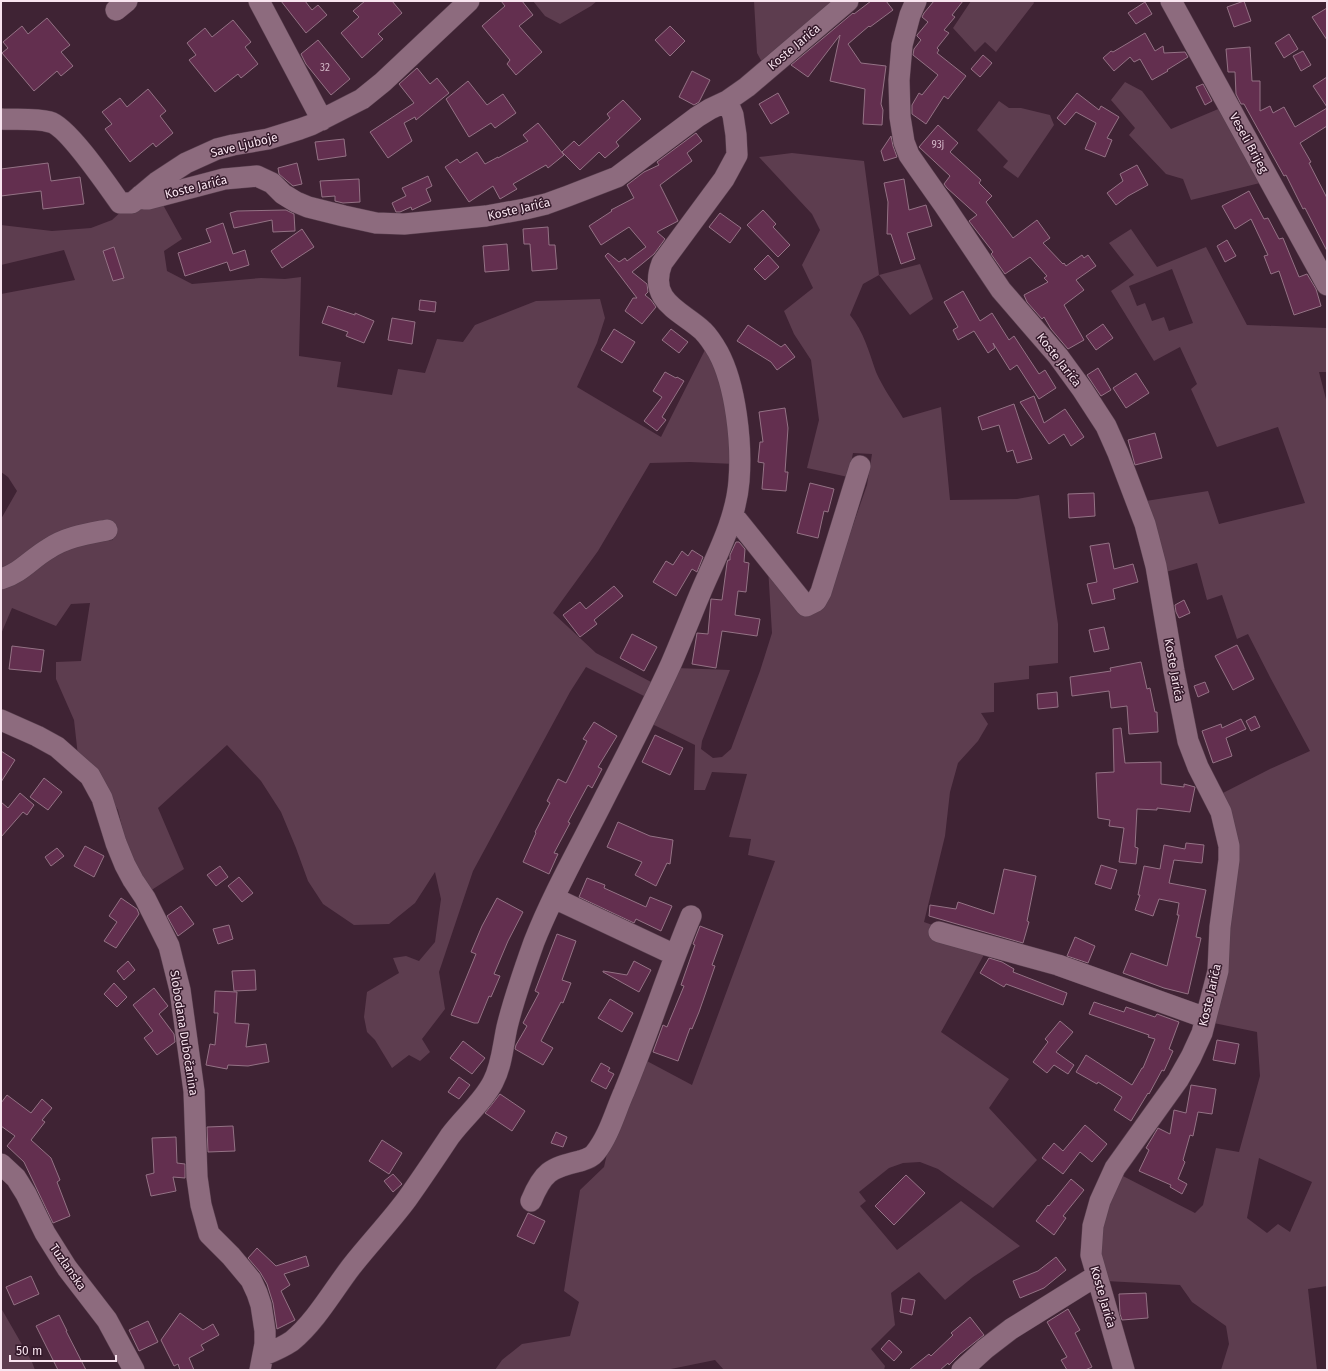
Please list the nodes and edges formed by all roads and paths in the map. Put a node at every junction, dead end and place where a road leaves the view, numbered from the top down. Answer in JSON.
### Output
{"nodes":[{"id":1,"x":259,"y":1,"type":"edge"},
{"id":2,"x":469,"y":1,"type":"edge"},
{"id":3,"x":848,"y":1,"type":"edge"},
{"id":4,"x":916,"y":1,"type":"edge"},
{"id":5,"x":1171,"y":1,"type":"edge"},
{"id":6,"x":727,"y":101,"type":"junction"},
{"id":7,"x":1,"y":119,"type":"edge"},
{"id":8,"x":322,"y":120,"type":"junction"},
{"id":9,"x":140,"y":196,"type":"junction"},
{"id":10,"x":1327,"y":285,"type":"edge"},
{"id":11,"x":860,"y":466,"type":"dead end"},
{"id":12,"x":733,"y":515,"type":"junction"},
{"id":13,"x":107,"y":530,"type":"dead end"},
{"id":14,"x":1,"y":579,"type":"edge"},
{"id":15,"x":1,"y":720,"type":"edge"},
{"id":16,"x":554,"y":898,"type":"junction"},
{"id":17,"x":691,"y":916,"type":"dead end"},
{"id":18,"x":939,"y":932,"type":"dead end"},
{"id":19,"x":675,"y":954,"type":"junction"},
{"id":20,"x":1206,"y":1018,"type":"junction"},
{"id":21,"x":1,"y":1164,"type":"edge"},
{"id":22,"x":531,"y":1200,"type":"dead end"},
{"id":23,"x":1096,"y":1276,"type":"junction"},
{"id":24,"x":262,"y":1363,"type":"edge"},
{"id":25,"x":134,"y":1370,"type":"edge"},
{"id":26,"x":962,"y":1370,"type":"edge"},
{"id":27,"x":1124,"y":1370,"type":"edge"}],
"edges":[{"from":1,"to":8,"type":"street"},
{"from":2,"to":8,"type":"street","name":"Save Ljuboje"},
{"from":3,"to":6,"type":"street","name":"Koste Jarića"},
{"from":4,"to":20,"type":"street","name":"Koste Jarića"},
{"from":5,"to":10,"type":"street","name":"Veseli Brijeg"},
{"from":6,"to":9,"type":"street","name":"Koste Jarića"},
{"from":6,"to":12,"type":"street"},
{"from":7,"to":9,"type":"street","name":"Save Ljuboje"},
{"from":8,"to":9,"type":"street","name":"Save Ljuboje"},
{"from":11,"to":12,"type":"street"},
{"from":12,"to":16,"type":"street"},
{"from":13,"to":14,"type":"street"},
{"from":15,"to":24,"type":"street","name":"Slobodana Dubočanina"},
{"from":16,"to":19,"type":"street"},
{"from":16,"to":24,"type":"street"},
{"from":17,"to":19,"type":"street"},
{"from":18,"to":20,"type":"street"},
{"from":19,"to":22,"type":"street"},
{"from":20,"to":23,"type":"street","name":"Koste Jarića"},
{"from":21,"to":25,"type":"street","name":"Tuzlanska"},
{"from":23,"to":26,"type":"street"},
{"from":23,"to":27,"type":"street","name":"Koste Jarića"}]}
